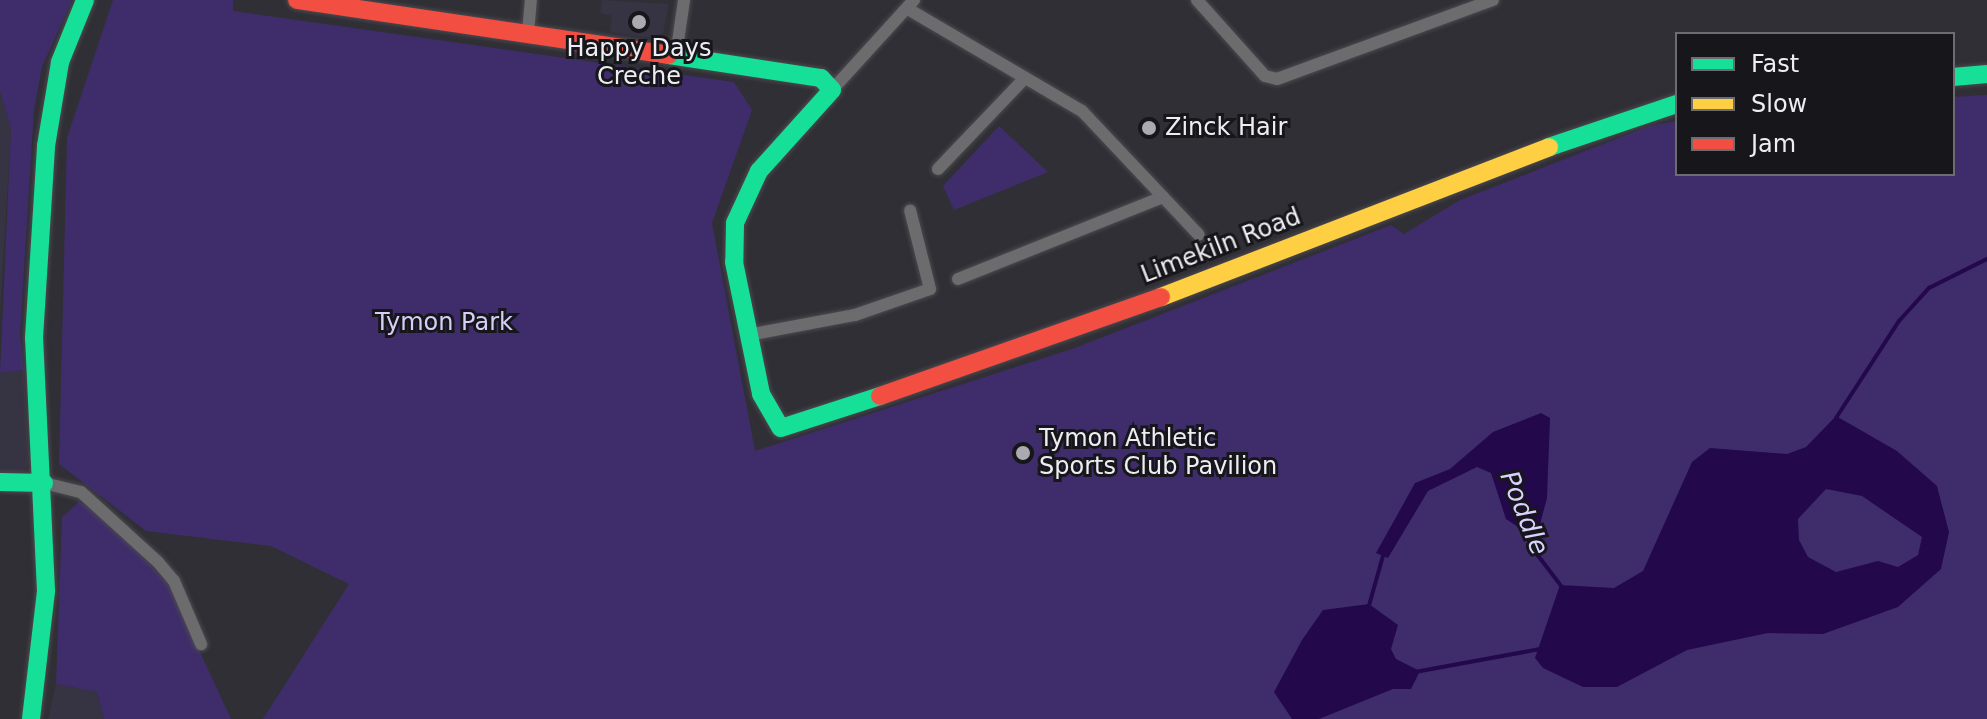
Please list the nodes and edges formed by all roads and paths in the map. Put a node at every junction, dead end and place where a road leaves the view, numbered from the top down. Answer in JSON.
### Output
{"nodes":[{"id":1,"x":85,"y":0,"type":"edge"},
{"id":2,"x":297,"y":0,"type":"edge"},
{"id":3,"x":531,"y":0,"type":"edge"},
{"id":4,"x":684,"y":0,"type":"edge"},
{"id":5,"x":1197,"y":0,"type":"edge"},
{"id":6,"x":1493,"y":0,"type":"edge"},
{"id":7,"x":911,"y":5,"type":"edge"},
{"id":8,"x":383,"y":6,"type":"edge"},
{"id":9,"x":528,"y":33,"type":"junction"},
{"id":10,"x":676,"y":55,"type":"junction"},
{"id":11,"x":1987,"y":74,"type":"edge"},
{"id":12,"x":1955,"y":77,"type":"edge"},
{"id":13,"x":1025,"y":78,"type":"junction"},
{"id":14,"x":832,"y":90,"type":"junction"},
{"id":15,"x":1675,"y":105,"type":"edge"},
{"id":16,"x":938,"y":169,"type":"dead end"},
{"id":17,"x":1163,"y":197,"type":"junction"},
{"id":18,"x":910,"y":210,"type":"dead end"},
{"id":19,"x":1199,"y":235,"type":"dead end"},
{"id":20,"x":958,"y":279,"type":"dead end"},
{"id":21,"x":748,"y":335,"type":"junction"},
{"id":22,"x":0,"y":482,"type":"edge"},
{"id":23,"x":44,"y":483,"type":"junction"},
{"id":24,"x":201,"y":644,"type":"dead end"},
{"id":25,"x":31,"y":719,"type":"edge"}],
"edges":[{"from":1,"to":23,"type":"street"},
{"from":2,"to":8,"type":"street"},
{"from":3,"to":9,"type":"street"},
{"from":4,"to":10,"type":"street"},
{"from":5,"to":6,"type":"street"},
{"from":7,"to":13,"type":"street"},
{"from":7,"to":14,"type":"street"},
{"from":8,"to":9,"type":"street"},
{"from":9,"to":10,"type":"street"},
{"from":10,"to":14,"type":"street"},
{"from":11,"to":12,"type":"street"},
{"from":13,"to":16,"type":"street"},
{"from":13,"to":17,"type":"street"},
{"from":14,"to":21,"type":"street"},
{"from":15,"to":21,"type":"street","name":"Limekiln Road"},
{"from":17,"to":19,"type":"street"},
{"from":17,"to":20,"type":"street"},
{"from":18,"to":21,"type":"street"},
{"from":22,"to":23,"type":"street"},
{"from":23,"to":24,"type":"street"},
{"from":23,"to":25,"type":"street"}]}
